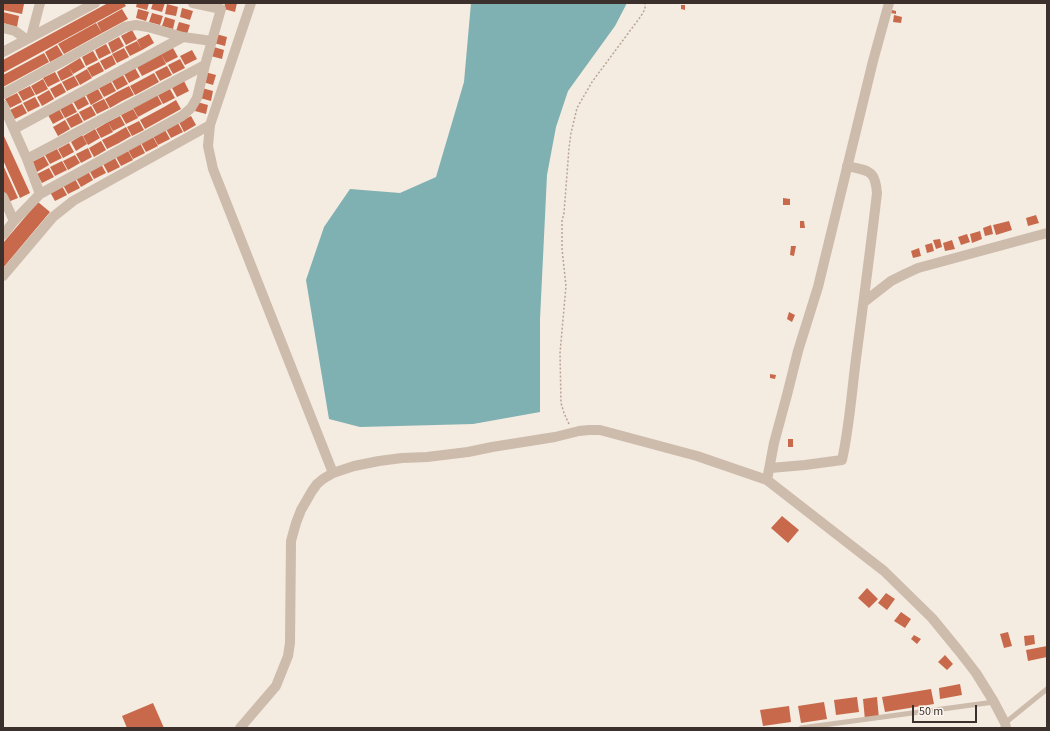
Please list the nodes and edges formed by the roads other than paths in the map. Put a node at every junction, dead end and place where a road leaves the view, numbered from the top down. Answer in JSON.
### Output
{"nodes":[{"id":1,"x":40,"y":3,"type":"edge"},
{"id":2,"x":95,"y":3,"type":"edge"},
{"id":3,"x":193,"y":3,"type":"edge"},
{"id":4,"x":252,"y":3,"type":"edge"},
{"id":5,"x":889,"y":3,"type":"edge"},
{"id":6,"x":222,"y":6,"type":"edge"},
{"id":7,"x":3,"y":28,"type":"edge"},
{"id":8,"x":183,"y":37,"type":"junction"},
{"id":9,"x":29,"y":38,"type":"junction"},
{"id":10,"x":212,"y":41,"type":"junction"},
{"id":11,"x":3,"y":52,"type":"edge"},
{"id":12,"x":205,"y":64,"type":"junction"},
{"id":13,"x":3,"y":94,"type":"edge"},
{"id":14,"x":3,"y":105,"type":"edge"},
{"id":15,"x":210,"y":125,"type":"junction"},
{"id":16,"x":14,"y":129,"type":"junction"},
{"id":17,"x":27,"y":159,"type":"junction"},
{"id":18,"x":847,"y":166,"type":"junction"},
{"id":19,"x":40,"y":194,"type":"junction"},
{"id":20,"x":3,"y":197,"type":"edge"},
{"id":21,"x":14,"y":221,"type":"junction"},
{"id":22,"x":1047,"y":233,"type":"edge"},
{"id":23,"x":3,"y":235,"type":"edge"},
{"id":24,"x":3,"y":276,"type":"edge"},
{"id":25,"x":864,"y":302,"type":"junction"},
{"id":26,"x":770,"y":468,"type":"junction"},
{"id":27,"x":333,"y":473,"type":"junction"},
{"id":28,"x":767,"y":480,"type":"junction"},
{"id":29,"x":1047,"y":689,"type":"edge"},
{"id":30,"x":994,"y":702,"type":"junction"},
{"id":31,"x":1005,"y":725,"type":"edge"},
{"id":32,"x":240,"y":728,"type":"edge"},
{"id":33,"x":801,"y":728,"type":"edge"}],
"edges":[{"from":1,"to":9,"type":"street"},
{"from":2,"to":9,"type":"street"},
{"from":3,"to":6,"type":"street"},
{"from":4,"to":15,"type":"street"},
{"from":5,"to":18,"type":"street"},
{"from":6,"to":10,"type":"street"},
{"from":7,"to":9,"type":"street"},
{"from":8,"to":10,"type":"street"},
{"from":8,"to":13,"type":"street"},
{"from":8,"to":16,"type":"street"},
{"from":9,"to":11,"type":"street"},
{"from":10,"to":12,"type":"street"},
{"from":12,"to":17,"type":"street"},
{"from":12,"to":19,"type":"street"},
{"from":14,"to":16,"type":"street"},
{"from":15,"to":24,"type":"street"},
{"from":15,"to":27,"type":"street"},
{"from":16,"to":17,"type":"street"},
{"from":17,"to":19,"type":"street"},
{"from":18,"to":25,"type":"street"},
{"from":18,"to":26,"type":"street"},
{"from":19,"to":21,"type":"street"},
{"from":20,"to":21,"type":"street"},
{"from":21,"to":23,"type":"street"},
{"from":22,"to":25,"type":"street"},
{"from":25,"to":26,"type":"street"},
{"from":26,"to":28,"type":"street"},
{"from":27,"to":28,"type":"street"},
{"from":27,"to":32,"type":"street"},
{"from":28,"to":30,"type":"street"},
{"from":29,"to":31,"type":"lane"},
{"from":30,"to":31,"type":"street"},
{"from":30,"to":33,"type":"lane"}]}
